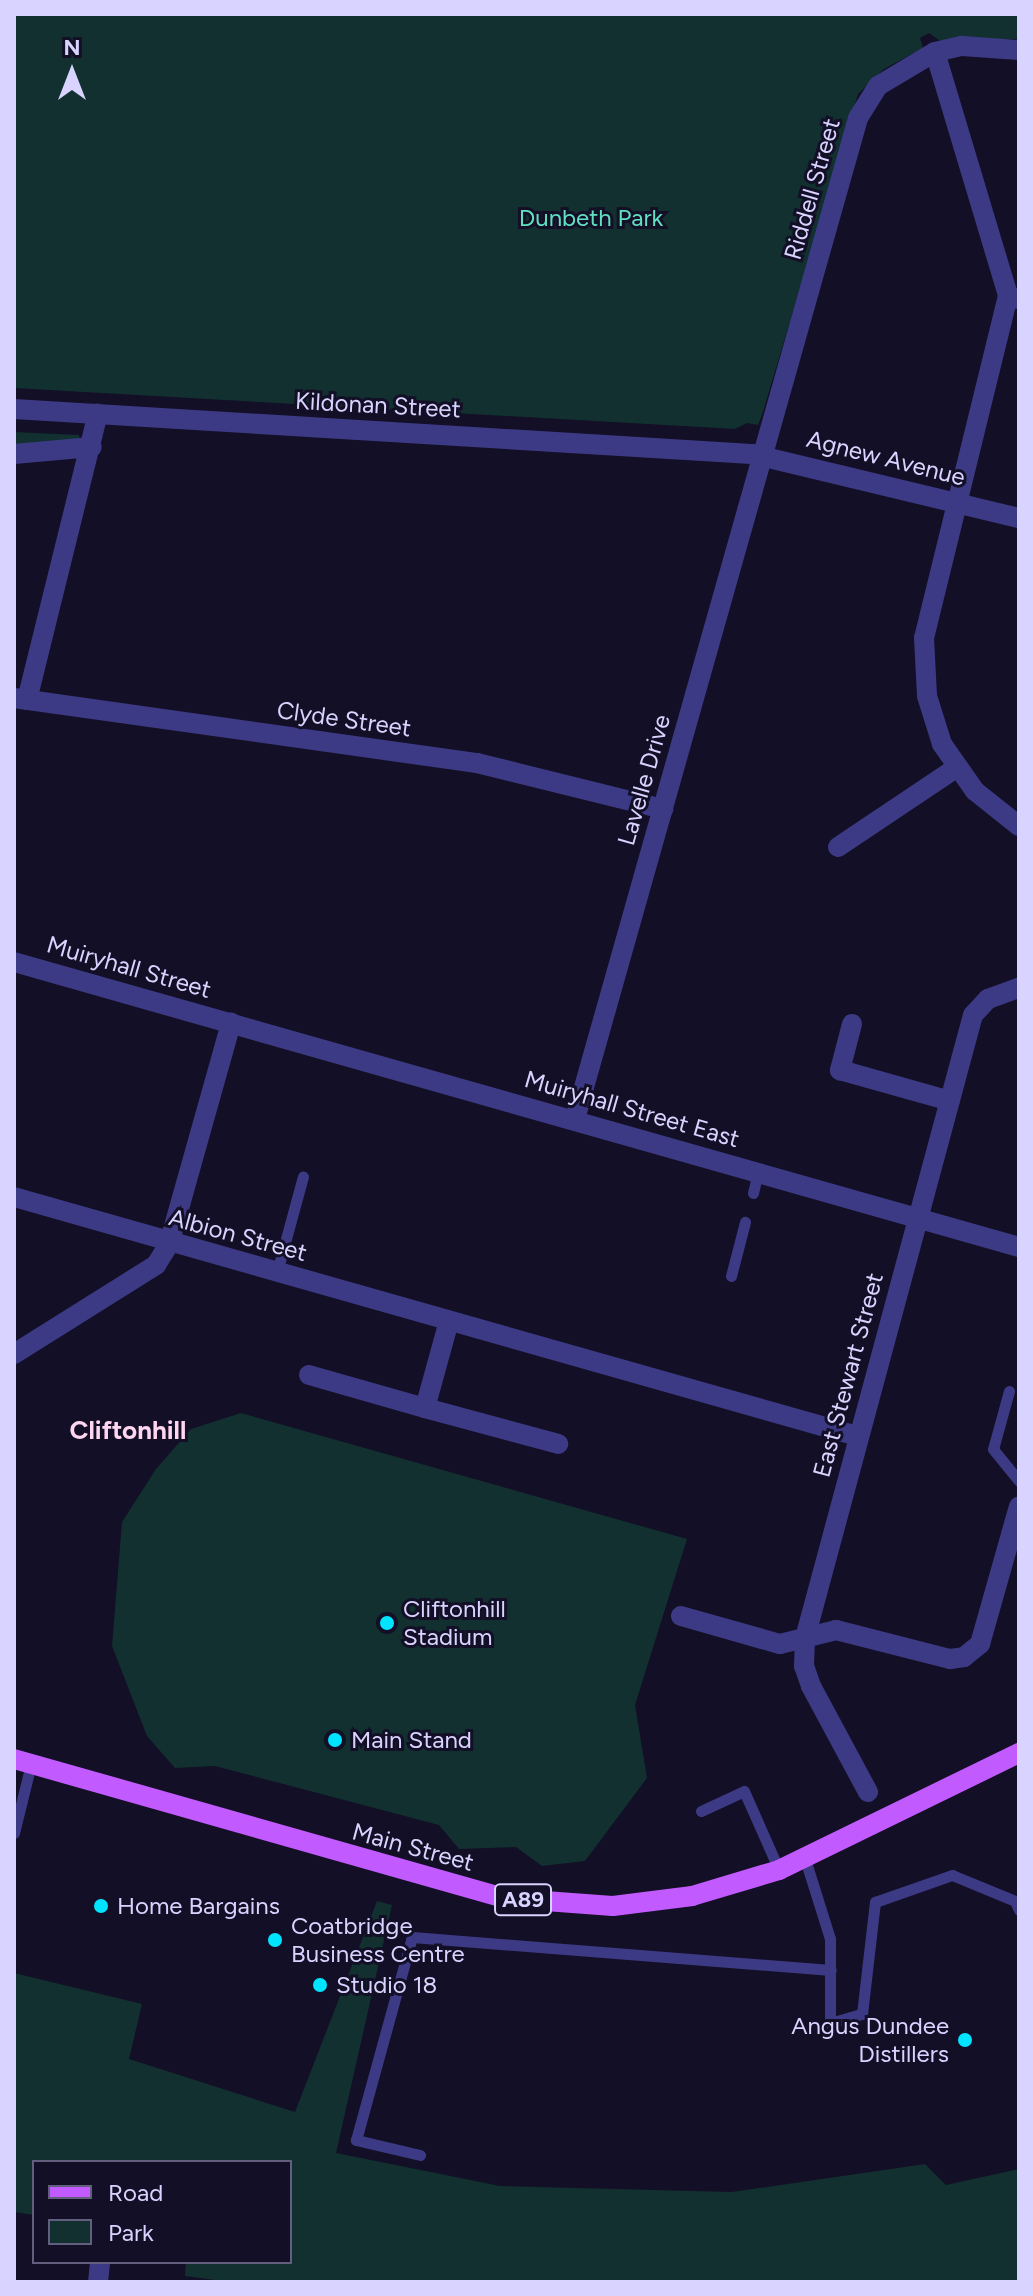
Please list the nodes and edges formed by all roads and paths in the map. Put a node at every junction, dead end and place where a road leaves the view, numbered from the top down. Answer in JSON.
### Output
{"nodes":[{"id":1,"x":1019,"y":50,"type":"edge"},
{"id":2,"x":935,"y":52,"type":"junction"},
{"id":3,"x":1013,"y":297,"type":"edge"},
{"id":4,"x":14,"y":409,"type":"edge"},
{"id":5,"x":98,"y":414,"type":"junction"},
{"id":6,"x":92,"y":447,"type":"junction"},
{"id":7,"x":739,"y":453,"type":"joint"},
{"id":8,"x":14,"y":454,"type":"edge"},
{"id":9,"x":764,"y":456,"type":"junction"},
{"id":10,"x":956,"y":502,"type":"junction"},
{"id":11,"x":1019,"y":518,"type":"edge"},
{"id":12,"x":21,"y":699,"type":"edge"},
{"id":13,"x":956,"y":768,"type":"junction"},
{"id":14,"x":663,"y":809,"type":"junction"},
{"id":15,"x":1019,"y":826,"type":"edge"},
{"id":16,"x":838,"y":847,"type":"dead end"},
{"id":17,"x":14,"y":962,"type":"edge"},
{"id":18,"x":1019,"y":988,"type":"edge"},
{"id":19,"x":231,"y":1023,"type":"junction"},
{"id":20,"x":852,"y":1024,"type":"dead end"},
{"id":21,"x":950,"y":1101,"type":"junction"},
{"id":22,"x":575,"y":1119,"type":"junction"},
{"id":23,"x":758,"y":1172,"type":"junction"},
{"id":24,"x":303,"y":1176,"type":"dead end"},
{"id":25,"x":753,"y":1193,"type":"dead end"},
{"id":26,"x":14,"y":1197,"type":"edge"},
{"id":27,"x":918,"y":1217,"type":"junction"},
{"id":28,"x":745,"y":1222,"type":"dead end"},
{"id":29,"x":169,"y":1244,"type":"junction"},
{"id":30,"x":1019,"y":1247,"type":"edge"},
{"id":31,"x":277,"y":1272,"type":"junction"},
{"id":32,"x":731,"y":1276,"type":"dead end"},
{"id":33,"x":449,"y":1321,"type":"junction"},
{"id":34,"x":14,"y":1354,"type":"edge"},
{"id":35,"x":309,"y":1375,"type":"dead end"},
{"id":36,"x":1009,"y":1391,"type":"dead end"},
{"id":37,"x":425,"y":1408,"type":"junction"},
{"id":38,"x":857,"y":1436,"type":"junction"},
{"id":39,"x":558,"y":1444,"type":"dead end"},
{"id":40,"x":1019,"y":1481,"type":"edge"},
{"id":41,"x":1019,"y":1506,"type":"edge"},
{"id":42,"x":681,"y":1616,"type":"dead end"},
{"id":43,"x":805,"y":1638,"type":"junction"},
{"id":44,"x":1019,"y":1753,"type":"edge"},
{"id":45,"x":23,"y":1762,"type":"edge"},
{"id":46,"x":868,"y":1792,"type":"dead end"},
{"id":47,"x":701,"y":1811,"type":"dead end"},
{"id":48,"x":14,"y":1833,"type":"edge"},
{"id":49,"x":805,"y":1859,"type":"junction"},
{"id":50,"x":779,"y":1870,"type":"junction"},
{"id":51,"x":1019,"y":1910,"type":"edge"},
{"id":52,"x":831,"y":1970,"type":"junction"},
{"id":53,"x":420,"y":2155,"type":"dead end"}],
"edges":[{"from":1,"to":2,"type":"street","name":"Riddell Street"},
{"from":2,"to":3,"type":"street"},
{"from":2,"to":9,"type":"street","name":"Riddell Street"},
{"from":3,"to":10,"type":"street"},
{"from":4,"to":5,"type":"street","name":"Kildonan Street"},
{"from":5,"to":6,"type":"street"},
{"from":5,"to":7,"type":"street","name":"Kildonan Street"},
{"from":6,"to":8,"type":"street"},
{"from":6,"to":12,"type":"street"},
{"from":7,"to":9,"type":"street","name":"Agnew Avenue"},
{"from":9,"to":10,"type":"street","name":"Agnew Avenue"},
{"from":9,"to":14,"type":"street","name":"Lavelle Drive"},
{"from":10,"to":11,"type":"street","name":"Agnew Avenue"},
{"from":10,"to":13,"type":"street"},
{"from":12,"to":14,"type":"street","name":"Clyde Street"},
{"from":13,"to":15,"type":"street"},
{"from":13,"to":16,"type":"street"},
{"from":14,"to":22,"type":"street","name":"Lavelle Drive"},
{"from":17,"to":19,"type":"street","name":"Muiryhall Street"},
{"from":18,"to":21,"type":"street","name":"East Stewart Street"},
{"from":19,"to":22,"type":"street","name":"Muiryhall Street East"},
{"from":19,"to":29,"type":"street"},
{"from":20,"to":21,"type":"street"},
{"from":21,"to":27,"type":"street","name":"East Stewart Street"},
{"from":22,"to":23,"type":"street","name":"Muiryhall Street East"},
{"from":23,"to":25,"type":"lane"},
{"from":23,"to":27,"type":"street","name":"Muiryhall Street East"},
{"from":24,"to":31,"type":"lane"},
{"from":26,"to":29,"type":"street","name":"Albion Street"},
{"from":27,"to":30,"type":"street","name":"Muiryhall Street East"},
{"from":27,"to":38,"type":"street","name":"East Stewart Street"},
{"from":28,"to":32,"type":"lane"},
{"from":29,"to":31,"type":"street","name":"Albion Street"},
{"from":29,"to":34,"type":"street"},
{"from":31,"to":33,"type":"street","name":"Albion Street"},
{"from":33,"to":37,"type":"street"},
{"from":33,"to":38,"type":"street","name":"Albion Street"},
{"from":35,"to":37,"type":"street"},
{"from":36,"to":40,"type":"lane"},
{"from":37,"to":39,"type":"street"},
{"from":38,"to":43,"type":"street","name":"East Stewart Street"},
{"from":41,"to":43,"type":"street"},
{"from":42,"to":43,"type":"street"},
{"from":43,"to":46,"type":"street","name":"East Stewart Street"},
{"from":44,"to":49,"type":"main road","name":"Main Street","number":"A89"},
{"from":45,"to":48,"type":"lane"},
{"from":45,"to":50,"type":"main road","name":"Main Street","number":"A89"},
{"from":47,"to":50,"type":"lane"},
{"from":49,"to":50,"type":"main road","name":"Main Street","number":"A89"},
{"from":49,"to":52,"type":"lane"},
{"from":51,"to":52,"type":"lane"},
{"from":52,"to":53,"type":"lane"}]}
